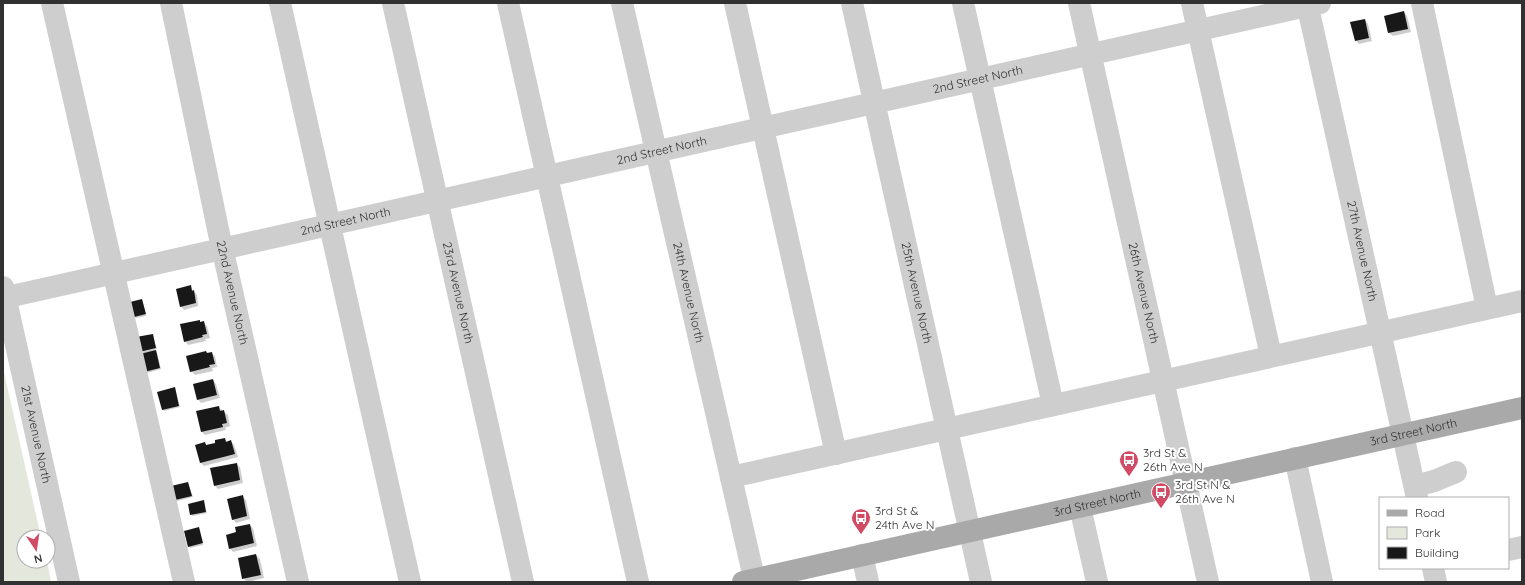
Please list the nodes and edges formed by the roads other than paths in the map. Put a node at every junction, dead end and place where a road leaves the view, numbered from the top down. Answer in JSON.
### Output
{"nodes":[{"id":1,"x":52,"y":3,"type":"edge"},
{"id":2,"x":171,"y":3,"type":"edge"},
{"id":3,"x":280,"y":3,"type":"edge"},
{"id":4,"x":393,"y":3,"type":"edge"},
{"id":5,"x":508,"y":3,"type":"edge"},
{"id":6,"x":622,"y":3,"type":"edge"},
{"id":7,"x":735,"y":3,"type":"edge"},
{"id":8,"x":852,"y":3,"type":"edge"},
{"id":9,"x":963,"y":3,"type":"edge"},
{"id":10,"x":1079,"y":3,"type":"edge"},
{"id":11,"x":1192,"y":3,"type":"edge"},
{"id":12,"x":1422,"y":3,"type":"edge"},
{"id":13,"x":1311,"y":4,"type":"edge"},
{"id":14,"x":1198,"y":30,"type":"junction"},
{"id":15,"x":1090,"y":54,"type":"junction"},
{"id":16,"x":980,"y":79,"type":"junction"},
{"id":17,"x":874,"y":103,"type":"junction"},
{"id":18,"x":763,"y":128,"type":"junction"},
{"id":19,"x":656,"y":152,"type":"junction"},
{"id":20,"x":547,"y":176,"type":"junction"},
{"id":21,"x":437,"y":201,"type":"junction"},
{"id":22,"x":330,"y":225,"type":"junction"},
{"id":23,"x":223,"y":249,"type":"junction"},
{"id":24,"x":113,"y":273,"type":"junction"},
{"id":25,"x":4,"y":294,"type":"edge"},
{"id":26,"x":1522,"y":301,"type":"edge"},
{"id":27,"x":1487,"y":308,"type":"junction"},
{"id":28,"x":1380,"y":332,"type":"junction"},
{"id":29,"x":1271,"y":356,"type":"junction"},
{"id":30,"x":1163,"y":381,"type":"junction"},
{"id":31,"x":1053,"y":405,"type":"junction"},
{"id":32,"x":1522,"y":408,"type":"edge"},
{"id":33,"x":947,"y":429,"type":"junction"},
{"id":34,"x":1403,"y":434,"type":"junction"},
{"id":35,"x":836,"y":454,"type":"junction"},
{"id":36,"x":1295,"y":458,"type":"junction"},
{"id":37,"x":1456,"y":472,"type":"dead end"},
{"id":38,"x":731,"y":477,"type":"junction"},
{"id":39,"x":1186,"y":483,"type":"junction"},
{"id":40,"x":1416,"y":492,"type":"edge"},
{"id":41,"x":1080,"y":507,"type":"junction"},
{"id":42,"x":970,"y":531,"type":"junction"},
{"id":43,"x":1522,"y":548,"type":"edge"},
{"id":44,"x":1509,"y":550,"type":"edge"},
{"id":45,"x":862,"y":556,"type":"junction"},
{"id":46,"x":1433,"y":569,"type":"edge"},
{"id":47,"x":751,"y":581,"type":"edge"},
{"id":48,"x":69,"y":582,"type":"edge"},
{"id":49,"x":184,"y":582,"type":"edge"},
{"id":50,"x":298,"y":582,"type":"edge"},
{"id":51,"x":410,"y":582,"type":"edge"},
{"id":52,"x":523,"y":582,"type":"edge"},
{"id":53,"x":638,"y":582,"type":"edge"},
{"id":54,"x":868,"y":582,"type":"edge"},
{"id":55,"x":981,"y":582,"type":"edge"},
{"id":56,"x":1097,"y":582,"type":"edge"},
{"id":57,"x":1208,"y":582,"type":"edge"},
{"id":58,"x":1322,"y":582,"type":"edge"},
{"id":59,"x":1436,"y":582,"type":"edge"}],
"edges":[{"from":1,"to":24,"type":"street"},
{"from":2,"to":23,"type":"street","name":"22nd Avenue North"},
{"from":3,"to":22,"type":"street"},
{"from":4,"to":21,"type":"street","name":"23rd Avenue North"},
{"from":5,"to":20,"type":"street"},
{"from":6,"to":19,"type":"street","name":"24th Avenue North"},
{"from":7,"to":18,"type":"street"},
{"from":8,"to":17,"type":"street","name":"25th Avenue North"},
{"from":9,"to":16,"type":"street"},
{"from":10,"to":15,"type":"street","name":"26th Avenue North"},
{"from":11,"to":14,"type":"street"},
{"from":12,"to":27,"type":"street"},
{"from":13,"to":14,"type":"street","name":"2nd Street North"},
{"from":13,"to":28,"type":"street","name":"27th Avenue North"},
{"from":14,"to":15,"type":"street","name":"2nd Street North"},
{"from":14,"to":29,"type":"street"},
{"from":15,"to":16,"type":"street","name":"2nd Street North"},
{"from":15,"to":30,"type":"street","name":"26th Avenue North"},
{"from":16,"to":17,"type":"street","name":"2nd Street North"},
{"from":16,"to":31,"type":"street"},
{"from":17,"to":18,"type":"street","name":"2nd Street North"},
{"from":17,"to":33,"type":"street","name":"25th Avenue North"},
{"from":18,"to":19,"type":"street","name":"2nd Street North"},
{"from":18,"to":35,"type":"street"},
{"from":19,"to":20,"type":"street","name":"2nd Street North"},
{"from":19,"to":38,"type":"street","name":"24th Avenue North"},
{"from":20,"to":21,"type":"street","name":"2nd Street North"},
{"from":20,"to":53,"type":"street"},
{"from":21,"to":22,"type":"street","name":"2nd Street North"},
{"from":21,"to":52,"type":"street","name":"23rd Avenue North"},
{"from":22,"to":23,"type":"street","name":"2nd Street North"},
{"from":22,"to":51,"type":"street"},
{"from":23,"to":24,"type":"street","name":"2nd Street North"},
{"from":23,"to":50,"type":"street","name":"22nd Avenue North"},
{"from":24,"to":25,"type":"street","name":"2nd Street North"},
{"from":24,"to":49,"type":"street"},
{"from":25,"to":48,"type":"street","name":"21st Avenue North"},
{"from":26,"to":27,"type":"street"},
{"from":27,"to":28,"type":"street"},
{"from":28,"to":29,"type":"street"},
{"from":28,"to":34,"type":"street","name":"27th Avenue North"},
{"from":29,"to":30,"type":"street"},
{"from":30,"to":31,"type":"street"},
{"from":30,"to":39,"type":"street","name":"26th Avenue North"},
{"from":31,"to":33,"type":"street"},
{"from":32,"to":34,"type":"main road","name":"3rd Street North"},
{"from":33,"to":35,"type":"street"},
{"from":33,"to":42,"type":"street","name":"25th Avenue North"},
{"from":34,"to":36,"type":"main road","name":"3rd Street North"},
{"from":34,"to":40,"type":"street","name":"27th Avenue North"},
{"from":35,"to":38,"type":"street"},
{"from":36,"to":39,"type":"main road","name":"3rd Street North"},
{"from":36,"to":58,"type":"street"},
{"from":37,"to":40,"type":"street"},
{"from":38,"to":47,"type":"street","name":"24th Avenue North"},
{"from":39,"to":41,"type":"main road","name":"3rd Street North"},
{"from":39,"to":57,"type":"street","name":"26th Avenue North"},
{"from":41,"to":42,"type":"main road","name":"3rd Street North"},
{"from":41,"to":56,"type":"street"},
{"from":42,"to":45,"type":"main road","name":"3rd Street North"},
{"from":42,"to":55,"type":"street","name":"25th Avenue North"},
{"from":43,"to":44,"type":"street"},
{"from":45,"to":47,"type":"main road","name":"3rd Street North"},
{"from":45,"to":54,"type":"street"},
{"from":46,"to":59,"type":"street"}]}
